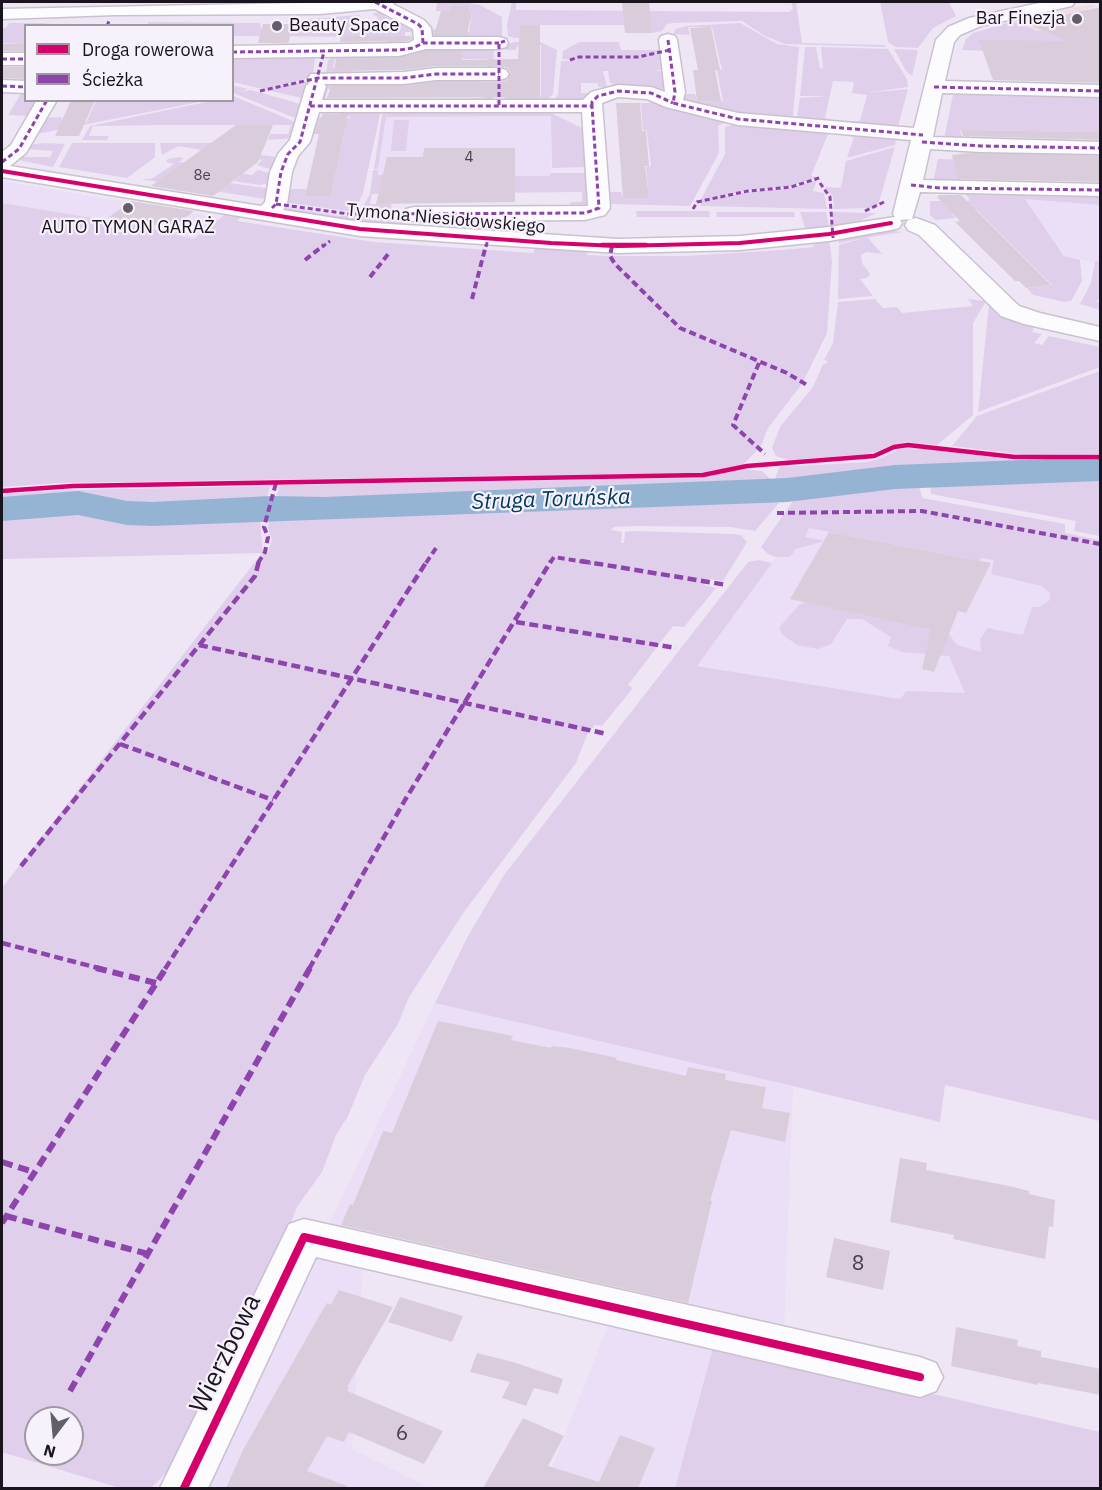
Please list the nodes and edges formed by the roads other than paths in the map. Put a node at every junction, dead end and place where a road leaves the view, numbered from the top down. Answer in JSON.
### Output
{"nodes":[{"id":1,"x":354,"y":2,"type":"edge"},
{"id":2,"x":380,"y":2,"type":"edge"},
{"id":3,"x":1066,"y":2,"type":"edge"},
{"id":4,"x":2,"y":6,"type":"edge"},
{"id":5,"x":270,"y":9,"type":"junction"},
{"id":6,"x":23,"y":10,"type":"junction"},
{"id":7,"x":2,"y":14,"type":"edge"},
{"id":8,"x":110,"y":19,"type":"edge"},
{"id":9,"x":668,"y":40,"type":"dead end"},
{"id":10,"x":423,"y":43,"type":"junction"},
{"id":11,"x":234,"y":52,"type":"edge"},
{"id":12,"x":324,"y":52,"type":"junction"},
{"id":13,"x":2,"y":59,"type":"edge"},
{"id":14,"x":24,"y":59,"type":"edge"},
{"id":15,"x":499,"y":74,"type":"junction"},
{"id":16,"x":318,"y":78,"type":"junction"},
{"id":17,"x":2,"y":86,"type":"edge"},
{"id":18,"x":24,"y":87,"type":"edge"},
{"id":19,"x":934,"y":87,"type":"junction"},
{"id":20,"x":1101,"y":91,"type":"edge"},
{"id":21,"x":46,"y":102,"type":"edge"},
{"id":22,"x":673,"y":103,"type":"junction"},
{"id":23,"x":499,"y":105,"type":"junction"},
{"id":24,"x":310,"y":106,"type":"junction"},
{"id":25,"x":592,"y":106,"type":"junction"},
{"id":26,"x":922,"y":138,"type":"junction"},
{"id":27,"x":1101,"y":148,"type":"edge"},
{"id":28,"x":2,"y":162,"type":"edge"},
{"id":29,"x":2,"y":171,"type":"edge"},
{"id":30,"x":911,"y":185,"type":"junction"},
{"id":31,"x":1101,"y":190,"type":"edge"},
{"id":32,"x":271,"y":209,"type":"junction"},
{"id":33,"x":904,"y":221,"type":"junction"},
{"id":34,"x":1101,"y":334,"type":"edge"},
{"id":35,"x":920,"y":1377,"type":"dead end"},
{"id":36,"x":183,"y":1488,"type":"edge"}],
"edges":[{"from":1,"to":5,"type":"street"},
{"from":2,"to":5,"type":"street"},
{"from":2,"to":10,"type":"street"},
{"from":3,"to":19,"type":"street"},
{"from":4,"to":6,"type":"street"},
{"from":5,"to":8,"type":"street"},
{"from":6,"to":7,"type":"street"},
{"from":6,"to":8,"type":"street"},
{"from":9,"to":22,"type":"street"},
{"from":10,"to":12,"type":"street"},
{"from":10,"to":15,"type":"street"},
{"from":11,"to":12,"type":"street"},
{"from":12,"to":16,"type":"street"},
{"from":13,"to":14,"type":"street"},
{"from":15,"to":16,"type":"street"},
{"from":15,"to":23,"type":"street"},
{"from":16,"to":24,"type":"street"},
{"from":17,"to":18,"type":"street"},
{"from":19,"to":20,"type":"street"},
{"from":19,"to":26,"type":"street"},
{"from":21,"to":28,"type":"street"},
{"from":22,"to":25,"type":"street"},
{"from":22,"to":26,"type":"street"},
{"from":23,"to":24,"type":"street"},
{"from":23,"to":25,"type":"street"},
{"from":24,"to":32,"type":"street"},
{"from":25,"to":32,"type":"street"},
{"from":26,"to":27,"type":"street"},
{"from":26,"to":30,"type":"street"},
{"from":29,"to":32,"type":"street","name":"Tymona Niesiołowskiego"},
{"from":30,"to":31,"type":"street"},
{"from":30,"to":33,"type":"street"},
{"from":32,"to":33,"type":"street","name":"Tymona Niesiołowskiego"},
{"from":33,"to":34,"type":"street"},
{"from":35,"to":36,"type":"street","name":"Wierzbowa"}]}
